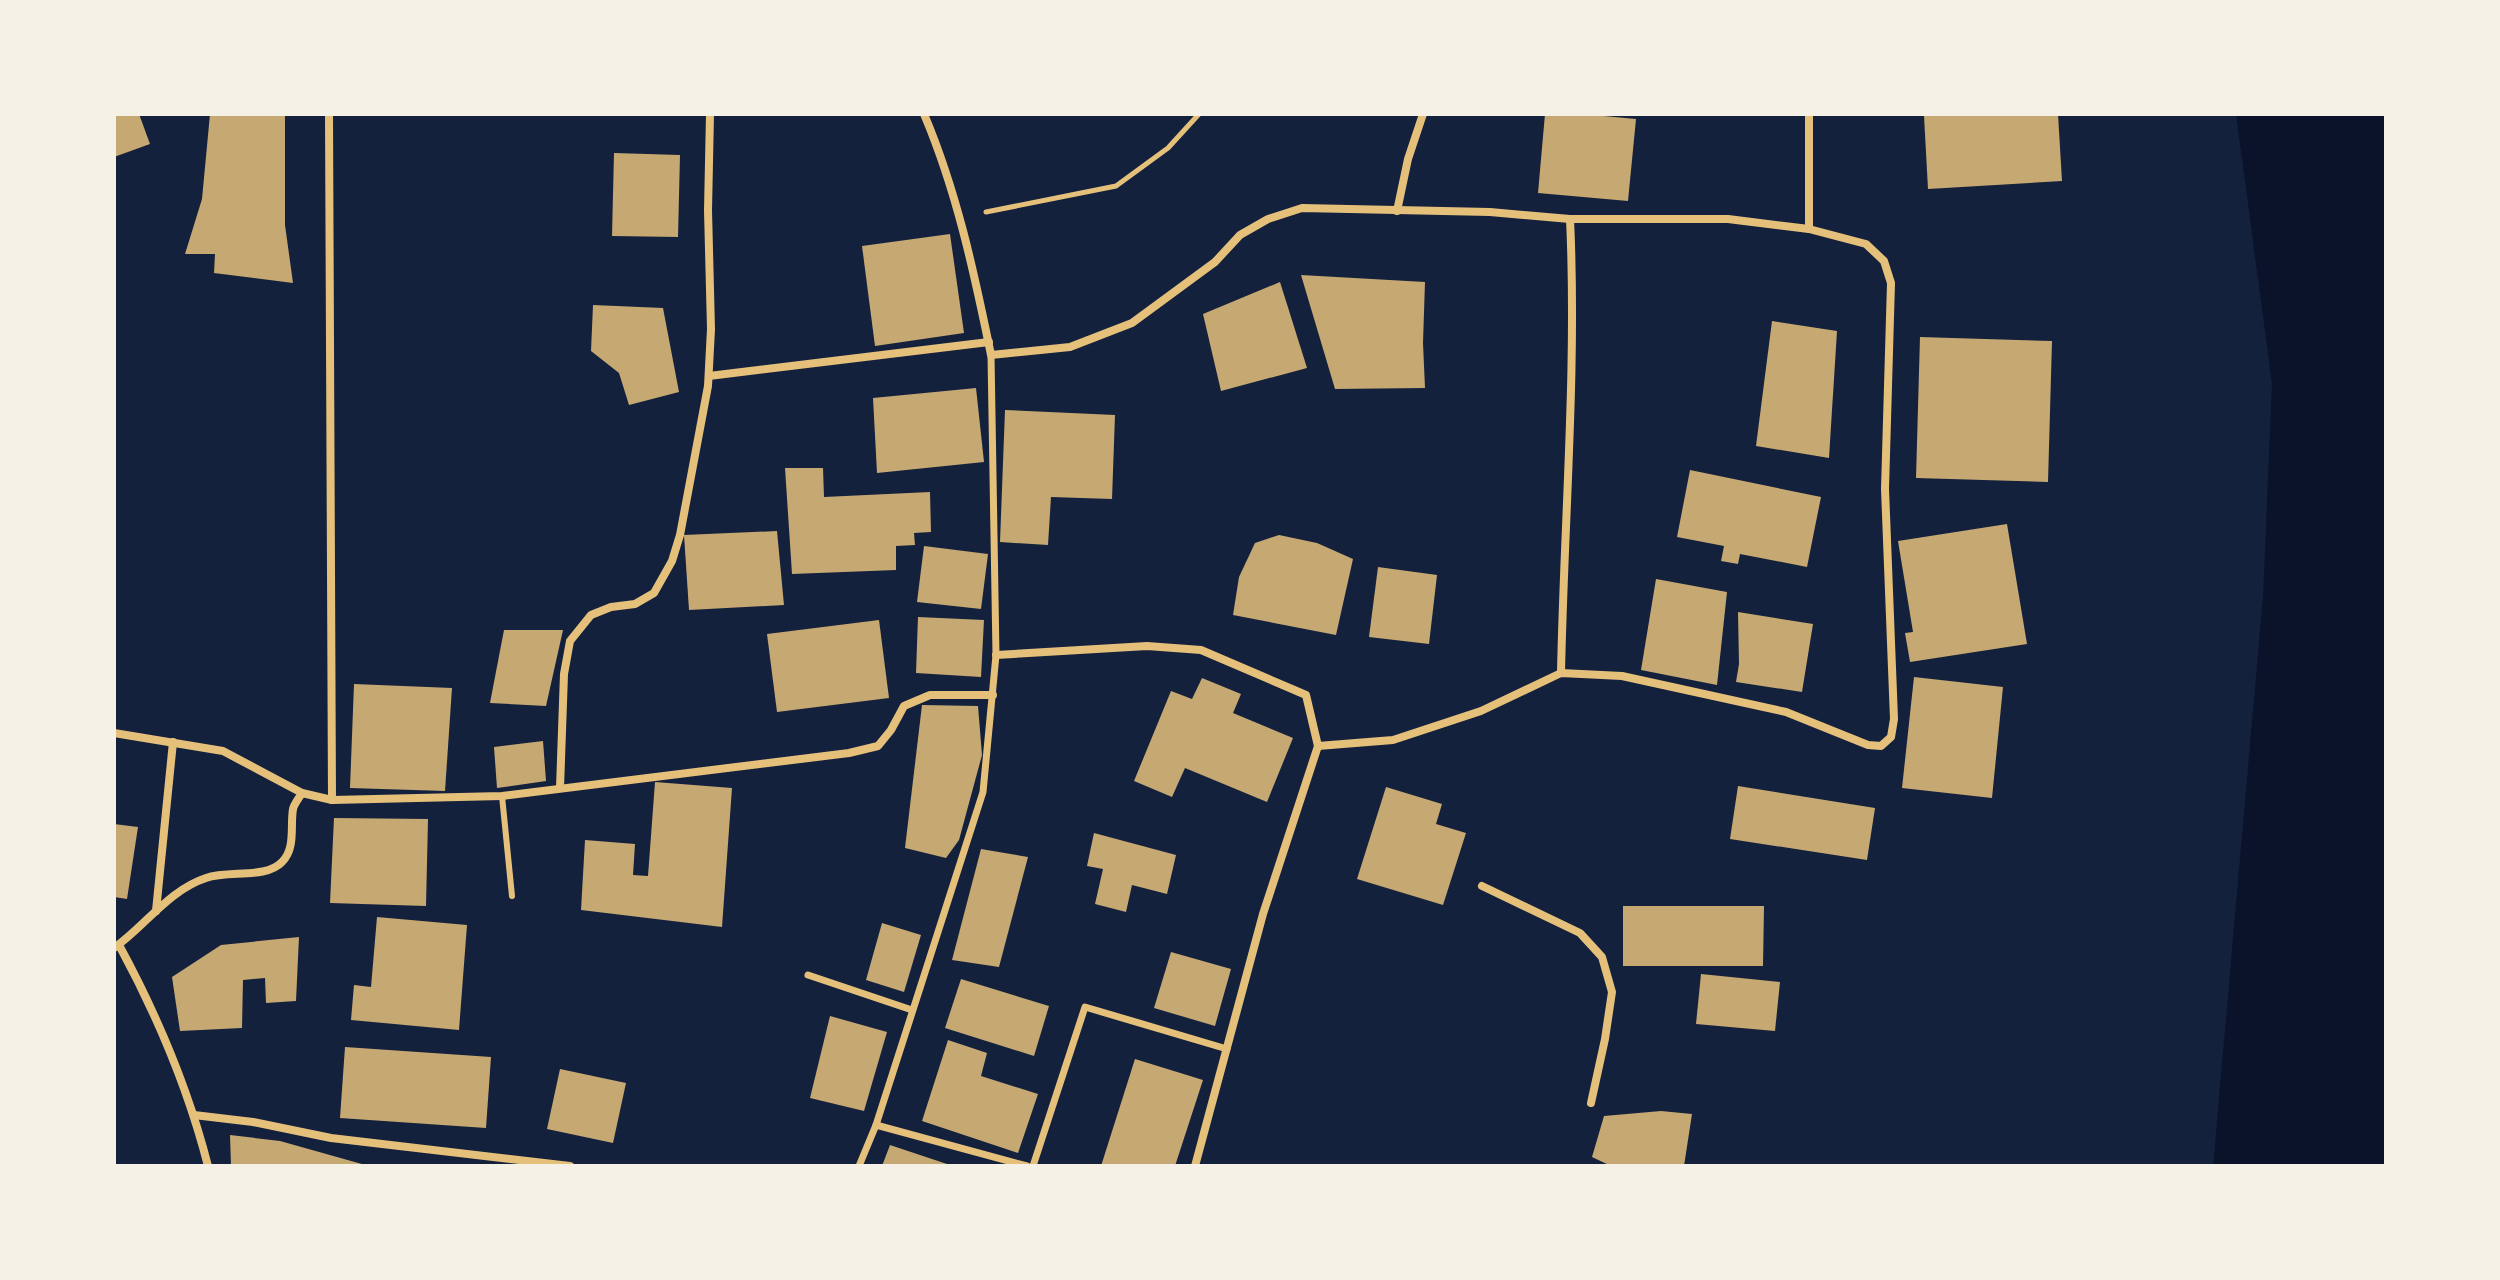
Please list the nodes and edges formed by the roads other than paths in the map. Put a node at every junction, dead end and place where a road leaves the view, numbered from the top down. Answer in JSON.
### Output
{"nodes":[{"id":1,"x":329,"y":114,"type":"edge"},
{"id":2,"x":710,"y":114,"type":"edge"},
{"id":3,"x":924,"y":114,"type":"edge"},
{"id":4,"x":1423,"y":114,"type":"edge"},
{"id":5,"x":1809,"y":114,"type":"edge"},
{"id":6,"x":1397,"y":211,"type":"junction"},
{"id":7,"x":1570,"y":219,"type":"junction"},
{"id":8,"x":1809,"y":229,"type":"junction"},
{"id":9,"x":989,"y":342,"type":"junction"},
{"id":10,"x":991,"y":355,"type":"junction"},
{"id":11,"x":709,"y":376,"type":"junction"},
{"id":12,"x":996,"y":655,"type":"junction"},
{"id":13,"x":1561,"y":673,"type":"junction"},
{"id":14,"x":993,"y":695,"type":"junction"},
{"id":15,"x":114,"y":733,"type":"edge"},
{"id":16,"x":173,"y":742,"type":"junction"},
{"id":17,"x":1318,"y":746,"type":"junction"},
{"id":18,"x":560,"y":788,"type":"junction"},
{"id":19,"x":302,"y":793,"type":"junction"},
{"id":20,"x":502,"y":796,"type":"junction"},
{"id":21,"x":332,"y":800,"type":"junction"},
{"id":22,"x":1482,"y":886,"type":"dead end"},
{"id":23,"x":512,"y":896,"type":"dead end"},
{"id":24,"x":156,"y":912,"type":"junction"},
{"id":25,"x":116,"y":946,"type":"edge"},
{"id":26,"x":808,"y":975,"type":"dead end"},
{"id":27,"x":912,"y":1010,"type":"junction"},
{"id":28,"x":1227,"y":1049,"type":"junction"},
{"id":29,"x":1591,"y":1103,"type":"dead end"},
{"id":30,"x":194,"y":1115,"type":"junction"},
{"id":31,"x":876,"y":1125,"type":"junction"},
{"id":32,"x":208,"y":1166,"type":"edge"},
{"id":33,"x":570,"y":1166,"type":"edge"},
{"id":34,"x":859,"y":1166,"type":"edge"},
{"id":35,"x":1030,"y":1166,"type":"edge"},
{"id":36,"x":1195,"y":1166,"type":"edge"}],
"edges":[{"from":1,"to":21,"type":"street"},
{"from":2,"to":11,"type":"street"},
{"from":3,"to":9,"type":"street"},
{"from":4,"to":6,"type":"street"},
{"from":5,"to":8,"type":"street"},
{"from":6,"to":7,"type":"street"},
{"from":6,"to":10,"type":"street"},
{"from":7,"to":8,"type":"street"},
{"from":7,"to":13,"type":"street"},
{"from":8,"to":13,"type":"street"},
{"from":9,"to":10,"type":"street"},
{"from":9,"to":11,"type":"street"},
{"from":10,"to":12,"type":"street"},
{"from":11,"to":18,"type":"street"},
{"from":12,"to":14,"type":"street"},
{"from":12,"to":17,"type":"street"},
{"from":13,"to":17,"type":"street"},
{"from":14,"to":18,"type":"street"},
{"from":14,"to":27,"type":"street"},
{"from":15,"to":16,"type":"street"},
{"from":16,"to":19,"type":"street"},
{"from":16,"to":24,"type":"street"},
{"from":17,"to":28,"type":"street"},
{"from":18,"to":20,"type":"street"},
{"from":19,"to":21,"type":"street"},
{"from":19,"to":24,"type":"street"},
{"from":20,"to":21,"type":"street"},
{"from":20,"to":23,"type":"lane"},
{"from":22,"to":29,"type":"street"},
{"from":24,"to":25,"type":"street"},
{"from":25,"to":30,"type":"street"},
{"from":26,"to":27,"type":"street"},
{"from":27,"to":31,"type":"street"},
{"from":28,"to":35,"type":"street"},
{"from":28,"to":36,"type":"street"},
{"from":30,"to":32,"type":"street"},
{"from":30,"to":33,"type":"street"},
{"from":31,"to":34,"type":"street"},
{"from":31,"to":35,"type":"street"}]}
